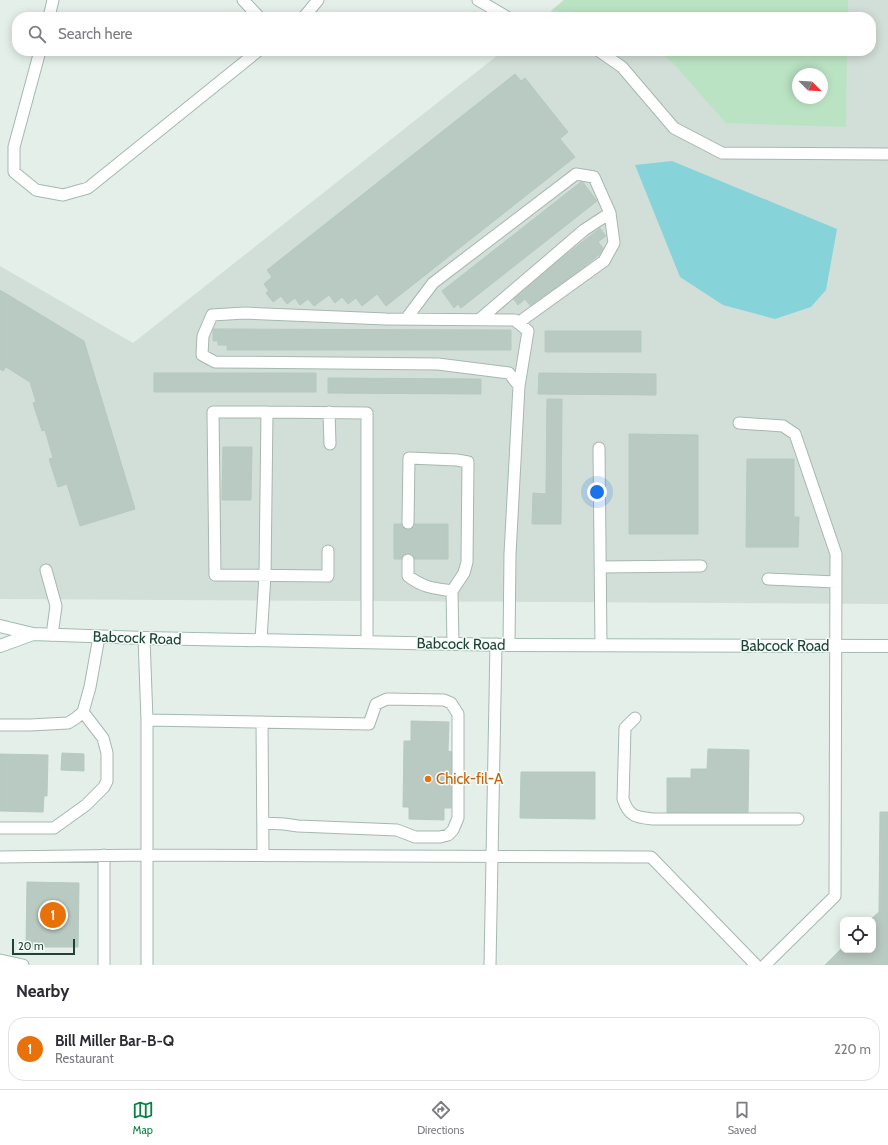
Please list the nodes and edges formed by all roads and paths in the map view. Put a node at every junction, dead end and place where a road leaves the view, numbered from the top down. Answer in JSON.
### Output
{"nodes":[{"id":1,"x":54,"y":0,"type":"edge"},
{"id":2,"x":243,"y":0,"type":"edge"},
{"id":3,"x":318,"y":0,"type":"edge"},
{"id":4,"x":478,"y":0,"type":"edge"},
{"id":5,"x":50,"y":12,"type":"edge"},
{"id":6,"x":255,"y":12,"type":"edge"},
{"id":7,"x":308,"y":12,"type":"edge"},
{"id":8,"x":498,"y":12,"type":"edge"},
{"id":9,"x":39,"y":56,"type":"edge"},
{"id":10,"x":252,"y":56,"type":"edge"},
{"id":11,"x":606,"y":56,"type":"edge"},
{"id":12,"x":888,"y":154,"type":"edge"},
{"id":13,"x":610,"y":213,"type":"junction"},
{"id":14,"x":406,"y":319,"type":"junction"},
{"id":15,"x":480,"y":319,"type":"junction"},
{"id":16,"x":518,"y":322,"type":"junction"},
{"id":17,"x":518,"y":386,"type":"junction"},
{"id":18,"x":267,"y":412,"type":"junction"},
{"id":19,"x":329,"y":412,"type":"junction"},
{"id":20,"x":739,"y":423,"type":"dead end"},
{"id":21,"x":330,"y":444,"type":"dead end"},
{"id":22,"x":599,"y":448,"type":"dead end"},
{"id":23,"x":408,"y":523,"type":"dead end"},
{"id":24,"x":328,"y":551,"type":"dead end"},
{"id":25,"x":408,"y":560,"type":"dead end"},
{"id":26,"x":701,"y":566,"type":"dead end"},
{"id":27,"x":600,"y":567,"type":"junction"},
{"id":28,"x":46,"y":570,"type":"dead end"},
{"id":29,"x":265,"y":575,"type":"junction"},
{"id":30,"x":768,"y":579,"type":"dead end"},
{"id":31,"x":836,"y":582,"type":"junction"},
{"id":32,"x":452,"y":591,"type":"junction"},
{"id":33,"x":0,"y":626,"type":"edge"},
{"id":34,"x":34,"y":634,"type":"junction"},
{"id":35,"x":52,"y":635,"type":"junction"},
{"id":36,"x":98,"y":637,"type":"junction"},
{"id":37,"x":144,"y":638,"type":"junction"},
{"id":38,"x":261,"y":640,"type":"junction"},
{"id":39,"x":367,"y":642,"type":"junction"},
{"id":40,"x":453,"y":644,"type":"junction"},
{"id":41,"x":496,"y":644,"type":"junction"},
{"id":42,"x":509,"y":645,"type":"junction"},
{"id":43,"x":601,"y":645,"type":"junction"},
{"id":44,"x":0,"y":646,"type":"edge"},
{"id":45,"x":836,"y":646,"type":"junction"},
{"id":46,"x":888,"y":646,"type":"edge"},
{"id":47,"x":82,"y":712,"type":"junction"},
{"id":48,"x":635,"y":718,"type":"dead end"},
{"id":49,"x":147,"y":720,"type":"junction"},
{"id":50,"x":262,"y":722,"type":"junction"},
{"id":51,"x":0,"y":725,"type":"edge"},
{"id":52,"x":798,"y":819,"type":"dead end"},
{"id":53,"x":263,"y":823,"type":"junction"},
{"id":54,"x":0,"y":828,"type":"edge"},
{"id":55,"x":104,"y":855,"type":"junction"},
{"id":56,"x":147,"y":855,"type":"junction"},
{"id":57,"x":263,"y":855,"type":"junction"},
{"id":58,"x":492,"y":856,"type":"junction"},
{"id":59,"x":0,"y":857,"type":"edge"},
{"id":60,"x":0,"y":960,"type":"edge"},
{"id":61,"x":23,"y":965,"type":"edge"},
{"id":62,"x":104,"y":965,"type":"edge"},
{"id":63,"x":147,"y":965,"type":"edge"},
{"id":64,"x":490,"y":965,"type":"edge"},
{"id":65,"x":756,"y":965,"type":"edge"},
{"id":66,"x":765,"y":965,"type":"edge"}],
"edges":[{"from":1,"to":5,"type":"lane"},
{"from":2,"to":6,"type":"lane"},
{"from":3,"to":7,"type":"lane"},
{"from":4,"to":8,"type":"lane"},
{"from":9,"to":10,"type":"lane"},
{"from":11,"to":12,"type":"lane"},
{"from":13,"to":14,"type":"lane"},
{"from":13,"to":15,"type":"lane"},
{"from":13,"to":16,"type":"lane"},
{"from":14,"to":15,"type":"lane"},
{"from":14,"to":17,"type":"lane"},
{"from":15,"to":16,"type":"lane"},
{"from":16,"to":17,"type":"lane"},
{"from":17,"to":42,"type":"lane"},
{"from":18,"to":19,"type":"lane"},
{"from":18,"to":29,"type":"lane"},
{"from":18,"to":29,"type":"lane"},
{"from":19,"to":21,"type":"lane"},
{"from":19,"to":39,"type":"lane"},
{"from":20,"to":31,"type":"lane"},
{"from":22,"to":27,"type":"lane"},
{"from":23,"to":32,"type":"lane"},
{"from":24,"to":29,"type":"lane"},
{"from":25,"to":32,"type":"lane"},
{"from":26,"to":27,"type":"lane"},
{"from":27,"to":43,"type":"lane"},
{"from":28,"to":35,"type":"lane"},
{"from":29,"to":38,"type":"lane"},
{"from":30,"to":31,"type":"lane"},
{"from":31,"to":45,"type":"lane"},
{"from":32,"to":40,"type":"lane"},
{"from":33,"to":34,"type":"main road","name":"Babcock Road"},
{"from":34,"to":35,"type":"main road","name":"Babcock Road"},
{"from":34,"to":44,"type":"main road","name":"Babcock Road"},
{"from":35,"to":36,"type":"main road","name":"Babcock Road"},
{"from":36,"to":37,"type":"main road","name":"Babcock Road"},
{"from":36,"to":47,"type":"lane"},
{"from":37,"to":38,"type":"main road","name":"Babcock Road"},
{"from":37,"to":49,"type":"lane"},
{"from":38,"to":39,"type":"main road","name":"Babcock Road"},
{"from":39,"to":40,"type":"main road","name":"Babcock Road"},
{"from":40,"to":41,"type":"main road","name":"Babcock Road"},
{"from":41,"to":42,"type":"main road","name":"Babcock Road"},
{"from":41,"to":58,"type":"lane"},
{"from":42,"to":43,"type":"main road","name":"Babcock Road"},
{"from":43,"to":45,"type":"main road","name":"Babcock Road"},
{"from":45,"to":46,"type":"main road","name":"Babcock Road"},
{"from":45,"to":66,"type":"lane"},
{"from":47,"to":51,"type":"lane"},
{"from":47,"to":54,"type":"lane"},
{"from":48,"to":52,"type":"lane"},
{"from":49,"to":50,"type":"lane"},
{"from":49,"to":56,"type":"lane"},
{"from":50,"to":53,"type":"lane"},
{"from":50,"to":53,"type":"lane"},
{"from":53,"to":57,"type":"lane"},
{"from":55,"to":56,"type":"lane"},
{"from":55,"to":59,"type":"lane"},
{"from":55,"to":62,"type":"lane"},
{"from":56,"to":57,"type":"lane"},
{"from":56,"to":63,"type":"lane"},
{"from":57,"to":58,"type":"lane"},
{"from":58,"to":64,"type":"lane"},
{"from":58,"to":65,"type":"lane"},
{"from":60,"to":61,"type":"lane"}]}
